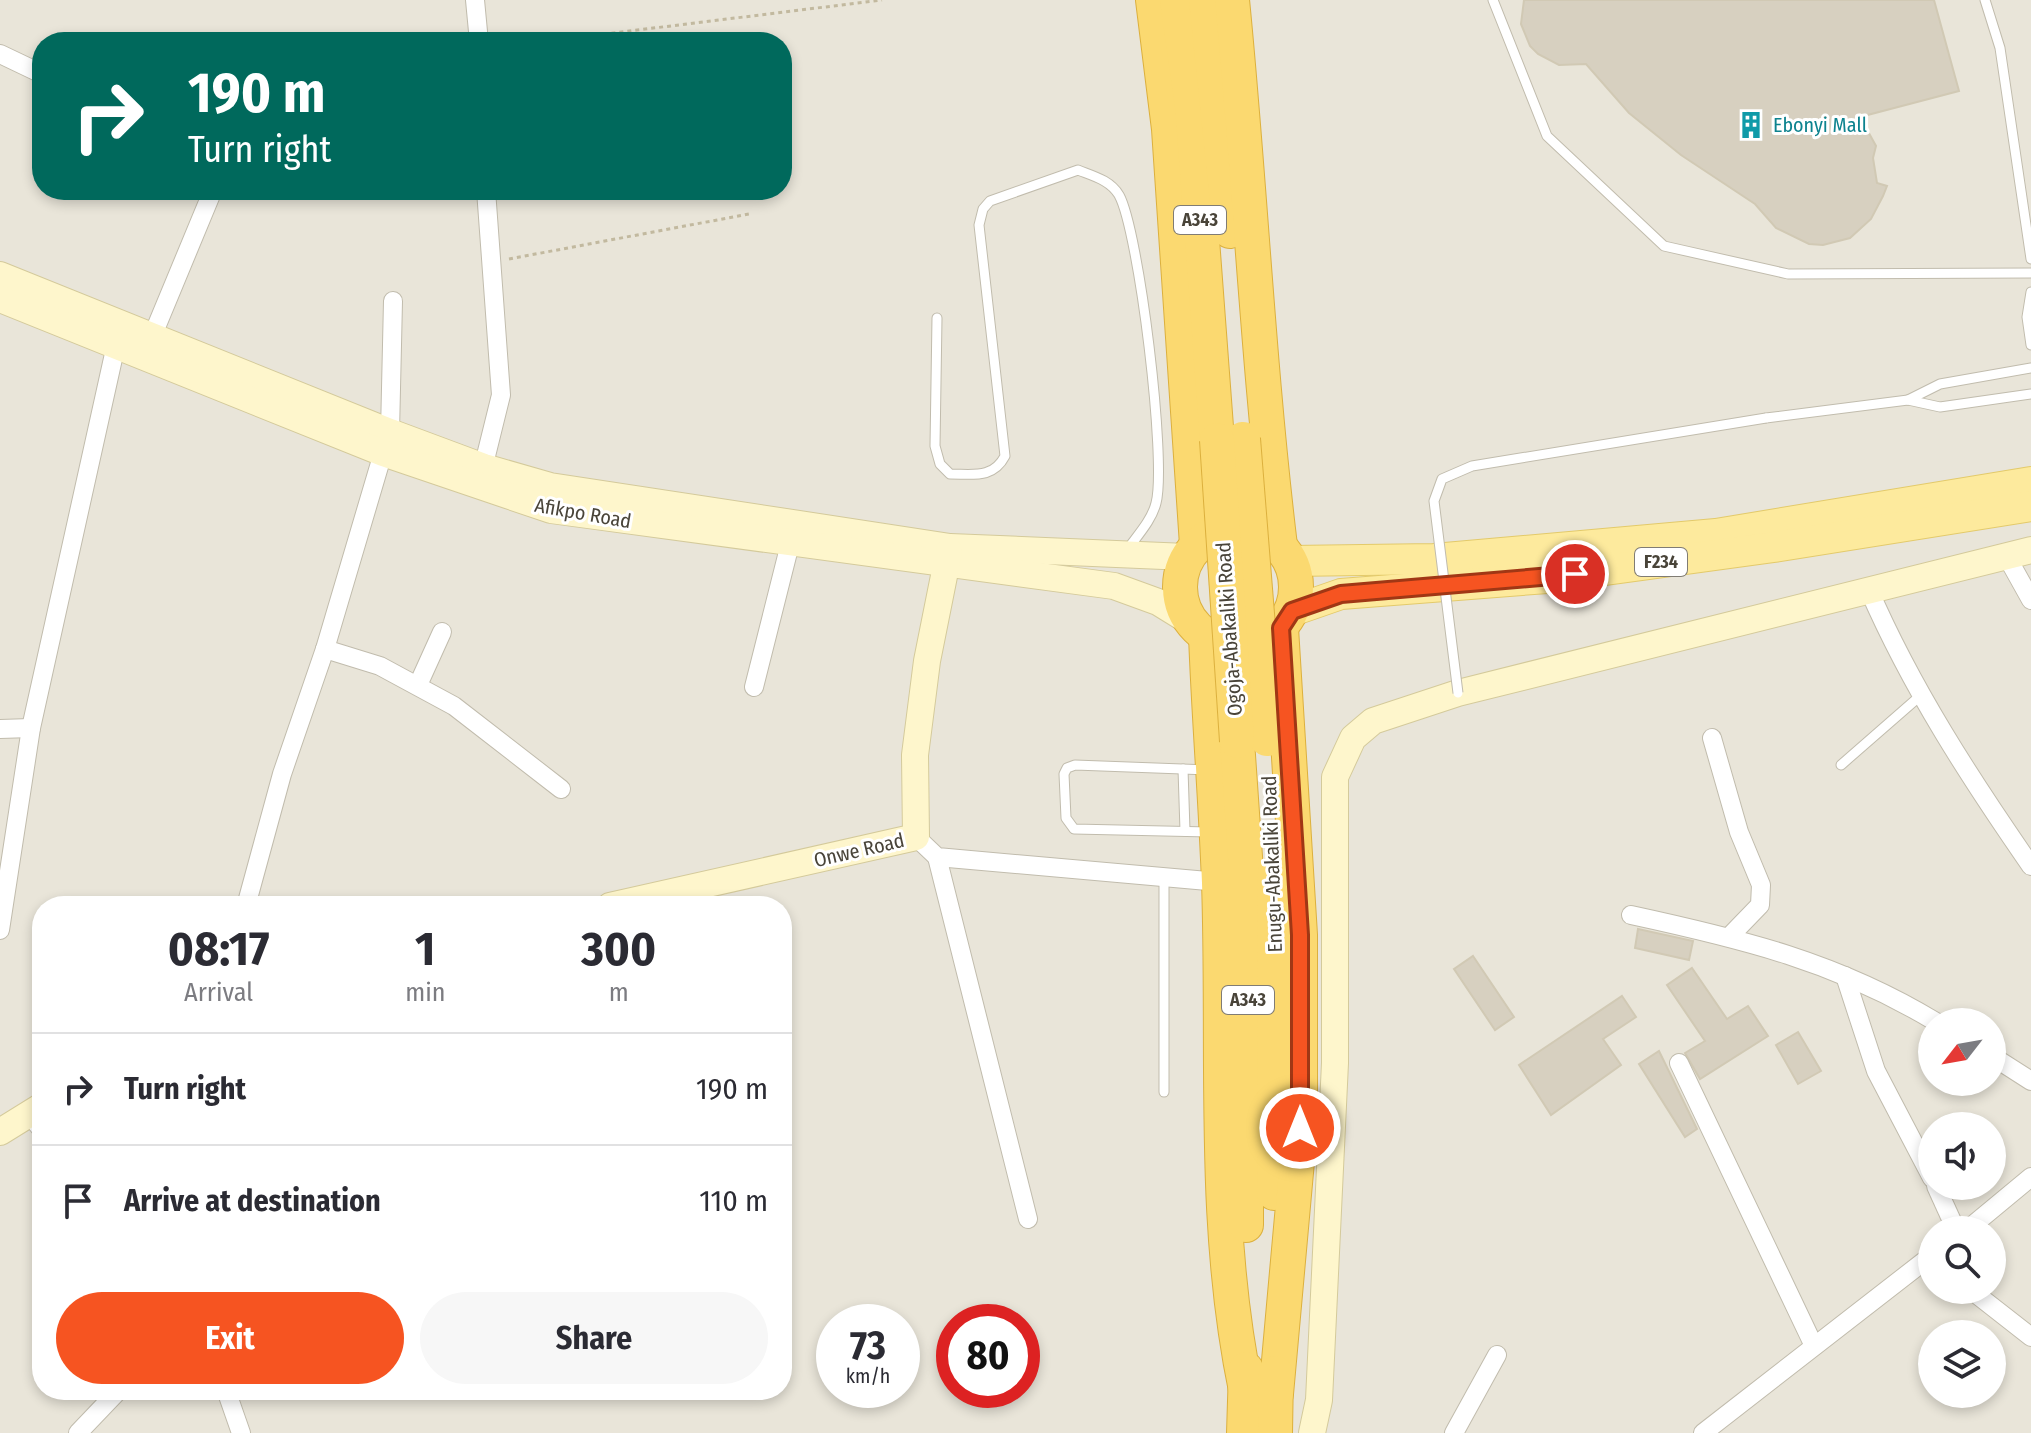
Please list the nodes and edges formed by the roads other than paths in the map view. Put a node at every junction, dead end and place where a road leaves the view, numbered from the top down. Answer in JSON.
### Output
{"nodes":[{"id":1,"x":475,"y":0,"type":"edge"},
{"id":2,"x":1153,"y":0,"type":"edge"},
{"id":3,"x":1177,"y":0,"type":"edge"},
{"id":4,"x":1206,"y":0,"type":"edge"},
{"id":5,"x":1232,"y":0,"type":"edge"},
{"id":6,"x":1493,"y":0,"type":"edge"},
{"id":7,"x":1985,"y":0,"type":"edge"},
{"id":8,"x":478,"y":32,"type":"edge"},
{"id":9,"x":0,"y":54,"type":"edge"},
{"id":10,"x":32,"y":69,"type":"edge"},
{"id":11,"x":209,"y":200,"type":"edge"},
{"id":12,"x":487,"y":200,"type":"edge"},
{"id":13,"x":2029,"y":237,"type":"edge"},
{"id":14,"x":2031,"y":259,"type":"edge"},
{"id":15,"x":2031,"y":273,"type":"edge"},
{"id":16,"x":0,"y":275,"type":"edge"},
{"id":17,"x":2031,"y":292,"type":"edge"},
{"id":18,"x":0,"y":299,"type":"edge"},
{"id":19,"x":393,"y":301,"type":"dead end"},
{"id":20,"x":937,"y":318,"type":"dead end"},
{"id":21,"x":118,"y":336,"type":"junction"},
{"id":22,"x":152,"y":337,"type":"junction"},
{"id":23,"x":2031,"y":345,"type":"edge"},
{"id":24,"x":2031,"y":368,"type":"edge"},
{"id":25,"x":2031,"y":394,"type":"edge"},
{"id":26,"x":1908,"y":400,"type":"junction"},
{"id":27,"x":1230,"y":440,"type":"junction"},
{"id":28,"x":386,"y":442,"type":"junction"},
{"id":29,"x":481,"y":478,"type":"junction"},
{"id":30,"x":2031,"y":482,"type":"edge"},
{"id":31,"x":2031,"y":506,"type":"edge"},
{"id":32,"x":790,"y":544,"type":"junction"},
{"id":33,"x":1192,"y":551,"type":"junction"},
{"id":34,"x":2019,"y":553,"type":"edge"},
{"id":35,"x":1286,"y":554,"type":"junction"},
{"id":36,"x":1123,"y":556,"type":"junction"},
{"id":37,"x":948,"y":557,"type":"junction"},
{"id":38,"x":1523,"y":566,"type":"junction"},
{"id":39,"x":1869,"y":590,"type":"junction"},
{"id":40,"x":2031,"y":600,"type":"edge"},
{"id":41,"x":1287,"y":620,"type":"junction"},
{"id":42,"x":1199,"y":629,"type":"junction"},
{"id":43,"x":442,"y":632,"type":"dead end"},
{"id":44,"x":325,"y":649,"type":"junction"},
{"id":45,"x":418,"y":685,"type":"junction"},
{"id":46,"x":754,"y":687,"type":"dead end"},
{"id":47,"x":1458,"y":693,"type":"junction"},
{"id":48,"x":1920,"y":696,"type":"junction"},
{"id":49,"x":31,"y":728,"type":"junction"},
{"id":50,"x":0,"y":729,"type":"edge"},
{"id":51,"x":1712,"y":738,"type":"dead end"},
{"id":52,"x":1252,"y":740,"type":"junction"},
{"id":53,"x":1841,"y":765,"type":"dead end"},
{"id":54,"x":1197,"y":770,"type":"junction"},
{"id":55,"x":561,"y":789,"type":"dead end"},
{"id":56,"x":1200,"y":832,"type":"junction"},
{"id":57,"x":916,"y":837,"type":"junction"},
{"id":58,"x":937,"y":857,"type":"junction"},
{"id":59,"x":2031,"y":866,"type":"edge"},
{"id":60,"x":1164,"y":880,"type":"junction"},
{"id":61,"x":1219,"y":882,"type":"junction"},
{"id":62,"x":249,"y":896,"type":"edge"},
{"id":63,"x":676,"y":896,"type":"edge"},
{"id":64,"x":1631,"y":915,"type":"dead end"},
{"id":65,"x":0,"y":930,"type":"edge"},
{"id":66,"x":1730,"y":936,"type":"junction"},
{"id":67,"x":1845,"y":976,"type":"junction"},
{"id":68,"x":1918,"y":1013,"type":"edge"},
{"id":69,"x":1679,"y":1063,"type":"dead end"},
{"id":70,"x":2006,"y":1065,"type":"edge"},
{"id":71,"x":2031,"y":1081,"type":"edge"},
{"id":72,"x":1164,"y":1092,"type":"dead end"},
{"id":73,"x":32,"y":1119,"type":"edge"},
{"id":74,"x":0,"y":1132,"type":"edge"},
{"id":75,"x":1918,"y":1151,"type":"edge"},
{"id":76,"x":2031,"y":1177,"type":"edge"},
{"id":77,"x":1984,"y":1216,"type":"edge"},
{"id":78,"x":1028,"y":1219,"type":"dead end"},
{"id":79,"x":1246,"y":1259,"type":"joint"},
{"id":80,"x":1918,"y":1266,"type":"edge"},
{"id":81,"x":1989,"y":1304,"type":"edge"},
{"id":82,"x":2031,"y":1337,"type":"edge"},
{"id":83,"x":1814,"y":1346,"type":"junction"},
{"id":84,"x":1497,"y":1355,"type":"dead end"},
{"id":85,"x":1261,"y":1392,"type":"junction"},
{"id":86,"x":109,"y":1400,"type":"edge"},
{"id":87,"x":229,"y":1400,"type":"edge"},
{"id":88,"x":78,"y":1433,"type":"edge"},
{"id":89,"x":241,"y":1433,"type":"edge"},
{"id":90,"x":1244,"y":1433,"type":"edge"},
{"id":91,"x":1275,"y":1433,"type":"edge"},
{"id":92,"x":1312,"y":1433,"type":"edge"},
{"id":93,"x":1454,"y":1433,"type":"edge"},
{"id":94,"x":1703,"y":1433,"type":"edge"}],
"edges":[{"from":1,"to":8,"type":"street"},
{"from":2,"to":33,"type":"highway"},
{"from":3,"to":27,"type":"highway","name":"Ogoja-Abakaliki Road","number":"A343"},
{"from":4,"to":27,"type":"highway","name":"Ogoja-Abakaliki Road","number":"A343"},
{"from":5,"to":35,"type":"highway"},
{"from":6,"to":15,"type":"lane"},
{"from":7,"to":13,"type":"lane"},
{"from":9,"to":10,"type":"street"},
{"from":11,"to":22,"type":"street"},
{"from":12,"to":29,"type":"street"},
{"from":13,"to":14,"type":"lane"},
{"from":16,"to":21,"type":"main road","name":"Afikpo Road"},
{"from":17,"to":23,"type":"lane"},
{"from":18,"to":21,"type":"main road","name":"Afikpo Road"},
{"from":19,"to":28,"type":"street"},
{"from":20,"to":36,"type":"lane"},
{"from":21,"to":22,"type":"main road","name":"Afikpo Road"},
{"from":21,"to":28,"type":"main road","name":"Afikpo Road"},
{"from":21,"to":49,"type":"street"},
{"from":22,"to":28,"type":"main road","name":"Afikpo Road"},
{"from":24,"to":26,"type":"lane"},
{"from":25,"to":26,"type":"lane"},
{"from":26,"to":47,"type":"lane","bridge":true},
{"from":27,"to":52,"type":"highway","name":"Ogoja-Abakaliki Road","number":"A343","bridge":true},
{"from":28,"to":29,"type":"main road","name":"Afikpo Road"},
{"from":28,"to":44,"type":"street"},
{"from":29,"to":32,"type":"main road","name":"Afikpo Road"},
{"from":29,"to":37,"type":"main road","name":"Afikpo Road"},
{"from":30,"to":38,"type":"main road","number":"F234"},
{"from":31,"to":38,"type":"main road","number":"F234"},
{"from":32,"to":37,"type":"main road","name":"Afikpo Road"},
{"from":32,"to":46,"type":"street"},
{"from":33,"to":35,"type":"highway"},
{"from":33,"to":36,"type":"main road","name":"Afikpo Road"},
{"from":33,"to":42,"type":"highway"},
{"from":34,"to":39,"type":"main road"},
{"from":34,"to":40,"type":"street"},
{"from":35,"to":38,"type":"main road","number":"F234"},
{"from":35,"to":41,"type":"highway"},
{"from":36,"to":37,"type":"main road","name":"Afikpo Road"},
{"from":37,"to":42,"type":"main road","name":"Afikpo Road"},
{"from":37,"to":57,"type":"main road","name":"Onwe Road"},
{"from":38,"to":41,"type":"main road","number":"F234"},
{"from":39,"to":47,"type":"main road"},
{"from":39,"to":48,"type":"street"},
{"from":41,"to":42,"type":"highway"},
{"from":41,"to":85,"type":"highway"},
{"from":42,"to":54,"type":"highway"},
{"from":43,"to":45,"type":"street"},
{"from":44,"to":45,"type":"street"},
{"from":44,"to":62,"type":"street"},
{"from":45,"to":55,"type":"street"},
{"from":47,"to":92,"type":"main road"},
{"from":48,"to":53,"type":"lane"},
{"from":48,"to":59,"type":"street"},
{"from":49,"to":50,"type":"street"},
{"from":49,"to":65,"type":"street"},
{"from":51,"to":66,"type":"street"},
{"from":52,"to":79,"type":"highway","name":"Ogoja-Abakaliki Road","number":"A343"},
{"from":52,"to":85,"type":"highway","name":"Enugu-Abakaliki Road","number":"A343"},
{"from":54,"to":56,"type":"highway"},
{"from":54,"to":56,"type":"lane"},
{"from":56,"to":61,"type":"highway"},
{"from":57,"to":58,"type":"street"},
{"from":57,"to":63,"type":"main road","name":"Onwe Road"},
{"from":58,"to":60,"type":"street"},
{"from":58,"to":78,"type":"street"},
{"from":60,"to":61,"type":"street"},
{"from":60,"to":72,"type":"lane"},
{"from":61,"to":85,"type":"highway"},
{"from":64,"to":66,"type":"street"},
{"from":66,"to":67,"type":"street"},
{"from":67,"to":68,"type":"street"},
{"from":67,"to":75,"type":"street"},
{"from":69,"to":83,"type":"street"},
{"from":70,"to":71,"type":"street"},
{"from":73,"to":74,"type":"main road"},
{"from":76,"to":77,"type":"street"},
{"from":79,"to":85,"type":"highway","name":"Enugu-Abakaliki Road","number":"A343"},
{"from":80,"to":83,"type":"street"},
{"from":81,"to":82,"type":"street"},
{"from":83,"to":94,"type":"street"},
{"from":84,"to":93,"type":"street"},
{"from":85,"to":90,"type":"highway","name":"Enugu-Abakaliki Road","number":"A343"},
{"from":85,"to":91,"type":"highway","name":"Enugu-Abakaliki Road","number":"A343"},
{"from":86,"to":88,"type":"street"},
{"from":87,"to":89,"type":"street"}]}
